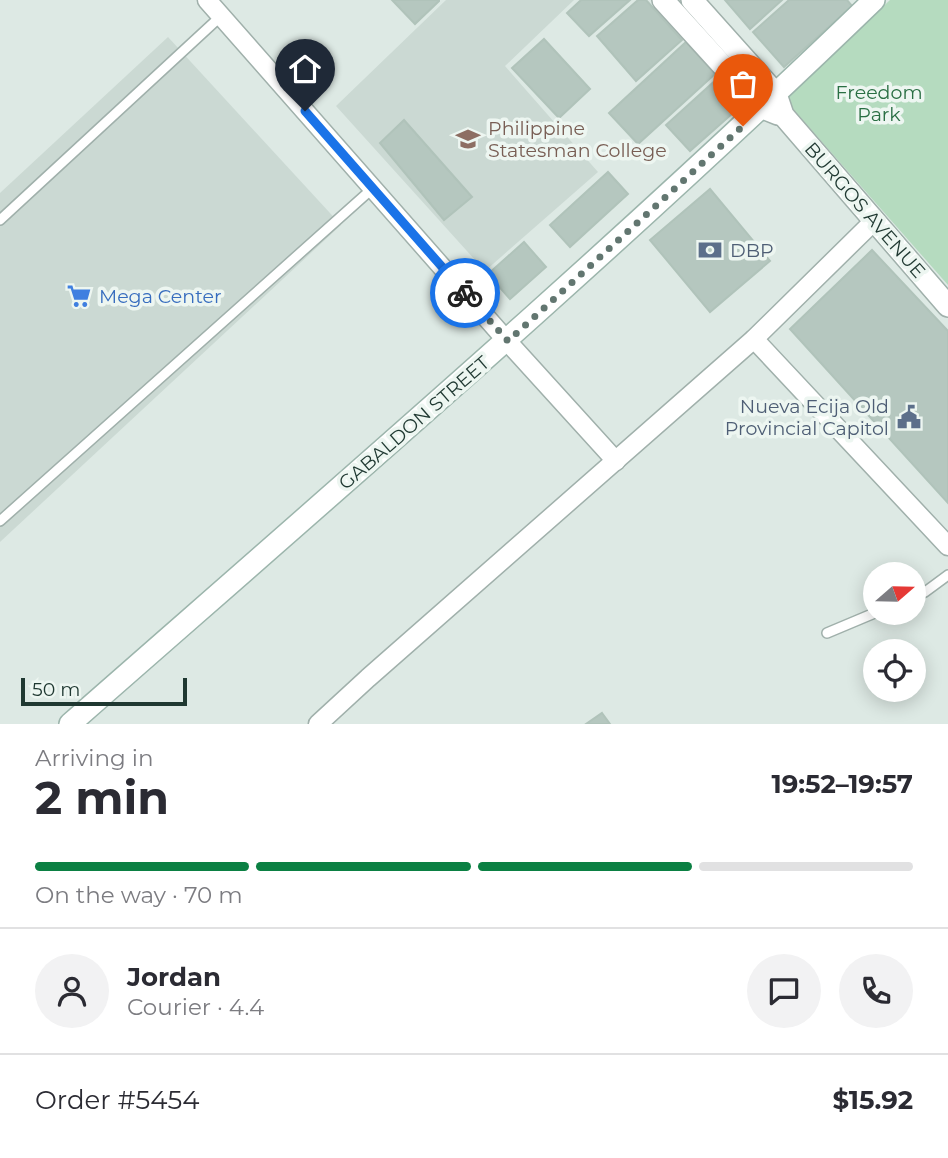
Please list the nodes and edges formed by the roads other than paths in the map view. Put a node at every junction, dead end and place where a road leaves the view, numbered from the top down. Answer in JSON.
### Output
{"nodes":[{"id":1,"x":207,"y":0,"type":"edge"},
{"id":2,"x":663,"y":0,"type":"edge"},
{"id":3,"x":692,"y":0,"type":"edge"},
{"id":4,"x":874,"y":0,"type":"edge"},
{"id":5,"x":221,"y":16,"type":"junction"},
{"id":6,"x":769,"y":101,"type":"junction"},
{"id":7,"x":373,"y":188,"type":"junction"},
{"id":8,"x":0,"y":219,"type":"edge"},
{"id":9,"x":874,"y":221,"type":"junction"},
{"id":10,"x":948,"y":306,"type":"edge"},
{"id":11,"x":754,"y":339,"type":"junction"},
{"id":12,"x":508,"y":341,"type":"junction"},
{"id":13,"x":616,"y":461,"type":"junction"},
{"id":14,"x":0,"y":521,"type":"edge"},
{"id":15,"x":948,"y":546,"type":"edge"},
{"id":16,"x":948,"y":575,"type":"edge"},
{"id":17,"x":926,"y":591,"type":"edge"},
{"id":18,"x":863,"y":618,"type":"edge"},
{"id":19,"x":827,"y":633,"type":"dead end"},
{"id":20,"x":70,"y":724,"type":"edge"},
{"id":21,"x":318,"y":724,"type":"edge"}],
"edges":[{"from":1,"to":5,"type":"street"},
{"from":2,"to":6,"type":"main road","name":"BURGOS AVENUE"},
{"from":3,"to":6,"type":"main road","name":"BURGOS AVENUE"},
{"from":4,"to":6,"type":"main road","name":"GABALDON STREET"},
{"from":5,"to":7,"type":"street"},
{"from":5,"to":8,"type":"lane"},
{"from":6,"to":9,"type":"main road","name":"BURGOS AVENUE"},
{"from":6,"to":12,"type":"main road","name":"GABALDON STREET"},
{"from":7,"to":12,"type":"street"},
{"from":7,"to":14,"type":"lane"},
{"from":9,"to":10,"type":"main road","name":"BURGOS AVENUE"},
{"from":9,"to":11,"type":"street"},
{"from":11,"to":13,"type":"street"},
{"from":11,"to":15,"type":"street"},
{"from":12,"to":13,"type":"street"},
{"from":12,"to":20,"type":"main road","name":"GABALDON STREET"},
{"from":13,"to":21,"type":"street"},
{"from":16,"to":17,"type":"lane"},
{"from":18,"to":19,"type":"lane"}]}
